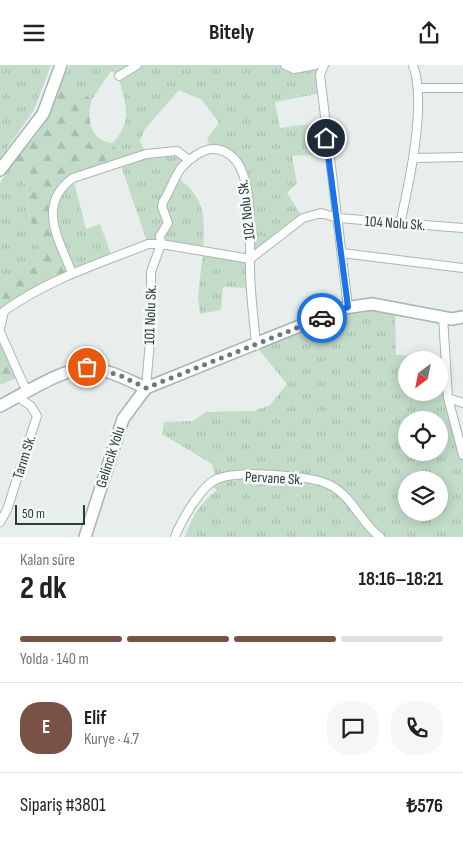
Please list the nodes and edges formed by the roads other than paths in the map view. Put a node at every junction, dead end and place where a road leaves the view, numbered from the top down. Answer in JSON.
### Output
{"nodes":[{"id":1,"x":62,"y":65,"type":"edge"},
{"id":2,"x":137,"y":65,"type":"edge"},
{"id":3,"x":285,"y":65,"type":"edge"},
{"id":4,"x":316,"y":65,"type":"edge"},
{"id":5,"x":324,"y":65,"type":"edge"},
{"id":6,"x":413,"y":65,"type":"edge"},
{"id":7,"x":120,"y":76,"type":"dead end"},
{"id":8,"x":463,"y":87,"type":"edge"},
{"id":9,"x":418,"y":88,"type":"junction"},
{"id":10,"x":463,"y":157,"type":"edge"},
{"id":11,"x":414,"y":158,"type":"junction"},
{"id":12,"x":189,"y":160,"type":"junction"},
{"id":13,"x":0,"y":170,"type":"edge"},
{"id":14,"x":338,"y":218,"type":"junction"},
{"id":15,"x":400,"y":224,"type":"junction"},
{"id":16,"x":463,"y":228,"type":"edge"},
{"id":17,"x":161,"y":243,"type":"junction"},
{"id":18,"x":342,"y":253,"type":"junction"},
{"id":19,"x":250,"y":259,"type":"junction"},
{"id":20,"x":463,"y":268,"type":"edge"},
{"id":21,"x":72,"y":273,"type":"junction"},
{"id":22,"x":348,"y":307,"type":"junction"},
{"id":23,"x":443,"y":317,"type":"junction"},
{"id":24,"x":463,"y":317,"type":"edge"},
{"id":25,"x":0,"y":330,"type":"edge"},
{"id":26,"x":256,"y":345,"type":"junction"},
{"id":27,"x":445,"y":351,"type":"edge"},
{"id":28,"x":146,"y":388,"type":"junction"},
{"id":29,"x":23,"y":394,"type":"junction"},
{"id":30,"x":448,"y":397,"type":"joint"},
{"id":31,"x":463,"y":403,"type":"edge"},
{"id":32,"x":0,"y":406,"type":"edge"},
{"id":33,"x":463,"y":455,"type":"edge"},
{"id":34,"x":0,"y":522,"type":"edge"},
{"id":35,"x":85,"y":537,"type":"edge"},
{"id":36,"x":175,"y":537,"type":"edge"},
{"id":37,"x":380,"y":537,"type":"edge"}],
"edges":[{"from":1,"to":13,"type":"main road"},
{"from":2,"to":7,"type":"street"},
{"from":3,"to":4,"type":"street"},
{"from":5,"to":14,"type":"street"},
{"from":6,"to":9,"type":"street"},
{"from":8,"to":9,"type":"street"},
{"from":9,"to":11,"type":"street"},
{"from":10,"to":11,"type":"street"},
{"from":11,"to":15,"type":"street"},
{"from":12,"to":17,"type":"street","name":"102 Nolu Sk."},
{"from":12,"to":19,"type":"street","name":"102 Nolu Sk."},
{"from":12,"to":21,"type":"street"},
{"from":14,"to":15,"type":"street","name":"104 Nolu Sk."},
{"from":14,"to":18,"type":"street"},
{"from":14,"to":19,"type":"street","name":"104 Nolu Sk."},
{"from":15,"to":16,"type":"street","name":"104 Nolu Sk."},
{"from":17,"to":19,"type":"street"},
{"from":17,"to":21,"type":"street"},
{"from":17,"to":28,"type":"street","name":"101 Nolu Sk."},
{"from":18,"to":20,"type":"street"},
{"from":18,"to":22,"type":"street"},
{"from":19,"to":26,"type":"street"},
{"from":21,"to":25,"type":"street"},
{"from":22,"to":23,"type":"main road"},
{"from":22,"to":26,"type":"main road"},
{"from":23,"to":24,"type":"main road"},
{"from":23,"to":27,"type":"street"},
{"from":25,"to":29,"type":"street"},
{"from":26,"to":28,"type":"main road"},
{"from":28,"to":29,"type":"main road"},
{"from":28,"to":35,"type":"main road","name":"Gelincik Yolu"},
{"from":29,"to":32,"type":"main road"},
{"from":29,"to":34,"type":"street","name":"Tarım Sk."},
{"from":30,"to":31,"type":"street"},
{"from":30,"to":33,"type":"street"},
{"from":36,"to":37,"type":"street","name":"Pervane Sk."}]}
